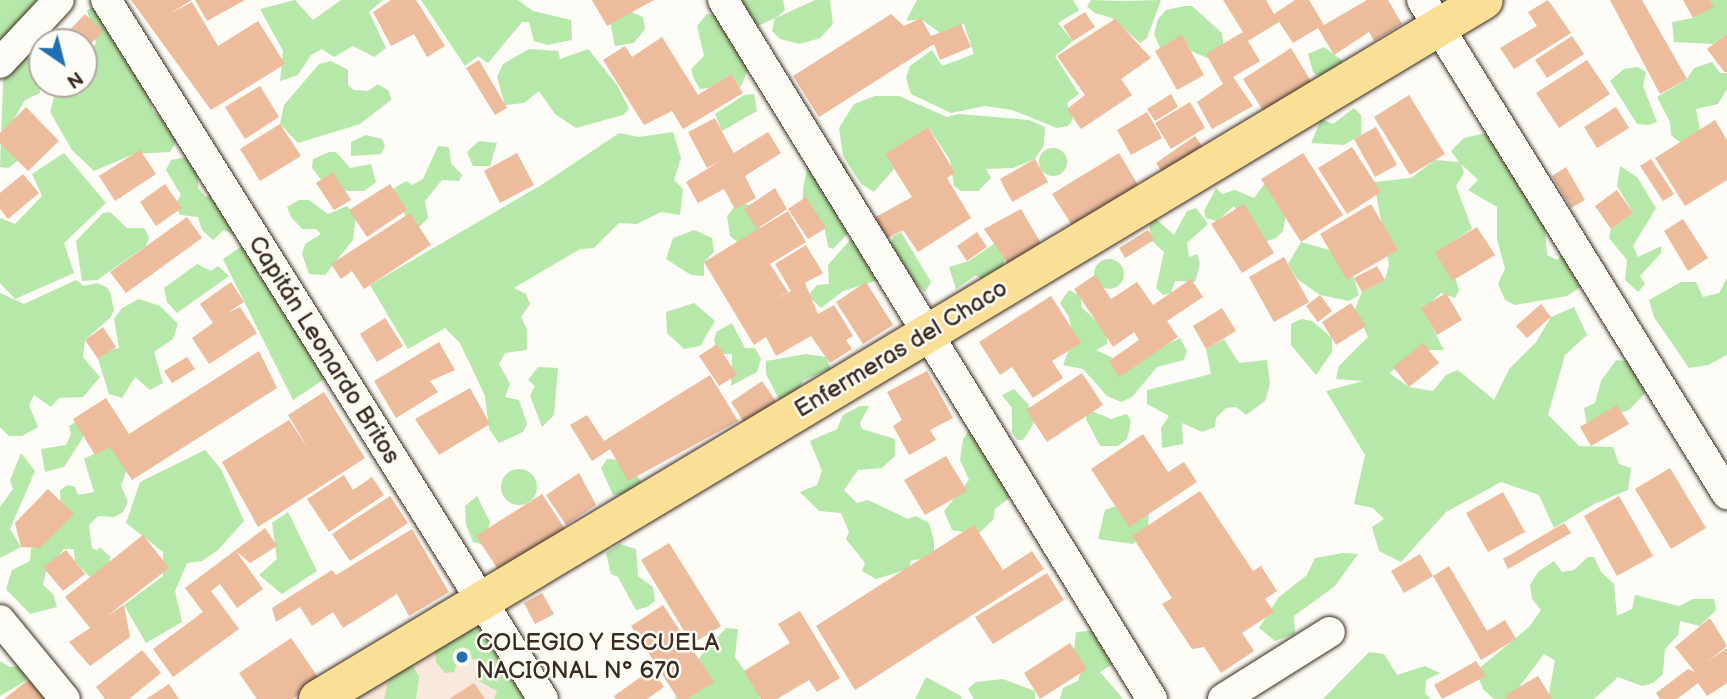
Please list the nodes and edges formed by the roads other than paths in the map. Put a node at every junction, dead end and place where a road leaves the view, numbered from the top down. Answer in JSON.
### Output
{"nodes":[{"id":1,"x":59,"y":0,"type":"edge"},
{"id":2,"x":106,"y":0,"type":"edge"},
{"id":3,"x":723,"y":0,"type":"edge"},
{"id":4,"x":1484,"y":0,"type":"edge"},
{"id":5,"x":1430,"y":14,"type":"edge"},
{"id":6,"x":0,"y":63,"type":"edge"},
{"id":7,"x":927,"y":332,"type":"junction"},
{"id":8,"x":1727,"y":494,"type":"edge"},
{"id":9,"x":479,"y":600,"type":"junction"},
{"id":10,"x":0,"y":620,"type":"edge"},
{"id":11,"x":1330,"y":632,"type":"dead end"},
{"id":12,"x":65,"y":699,"type":"edge"},
{"id":13,"x":318,"y":699,"type":"edge"},
{"id":14,"x":543,"y":699,"type":"edge"},
{"id":15,"x":1152,"y":699,"type":"edge"},
{"id":16,"x":1223,"y":699,"type":"edge"}],
"edges":[{"from":1,"to":6,"type":"street"},
{"from":2,"to":9,"type":"street","name":"Capitán Leonardo Britos"},
{"from":3,"to":7,"type":"street"},
{"from":4,"to":5,"type":"main road","name":"Enfermeras del Chaco"},
{"from":5,"to":7,"type":"main road","name":"Enfermeras del Chaco"},
{"from":5,"to":8,"type":"street"},
{"from":7,"to":9,"type":"main road","name":"Enfermeras del Chaco"},
{"from":7,"to":15,"type":"street"},
{"from":9,"to":13,"type":"main road","name":"Enfermeras del Chaco"},
{"from":9,"to":14,"type":"street","name":"Capitán Leonardo Britos"},
{"from":10,"to":12,"type":"street"},
{"from":11,"to":16,"type":"street"}]}
